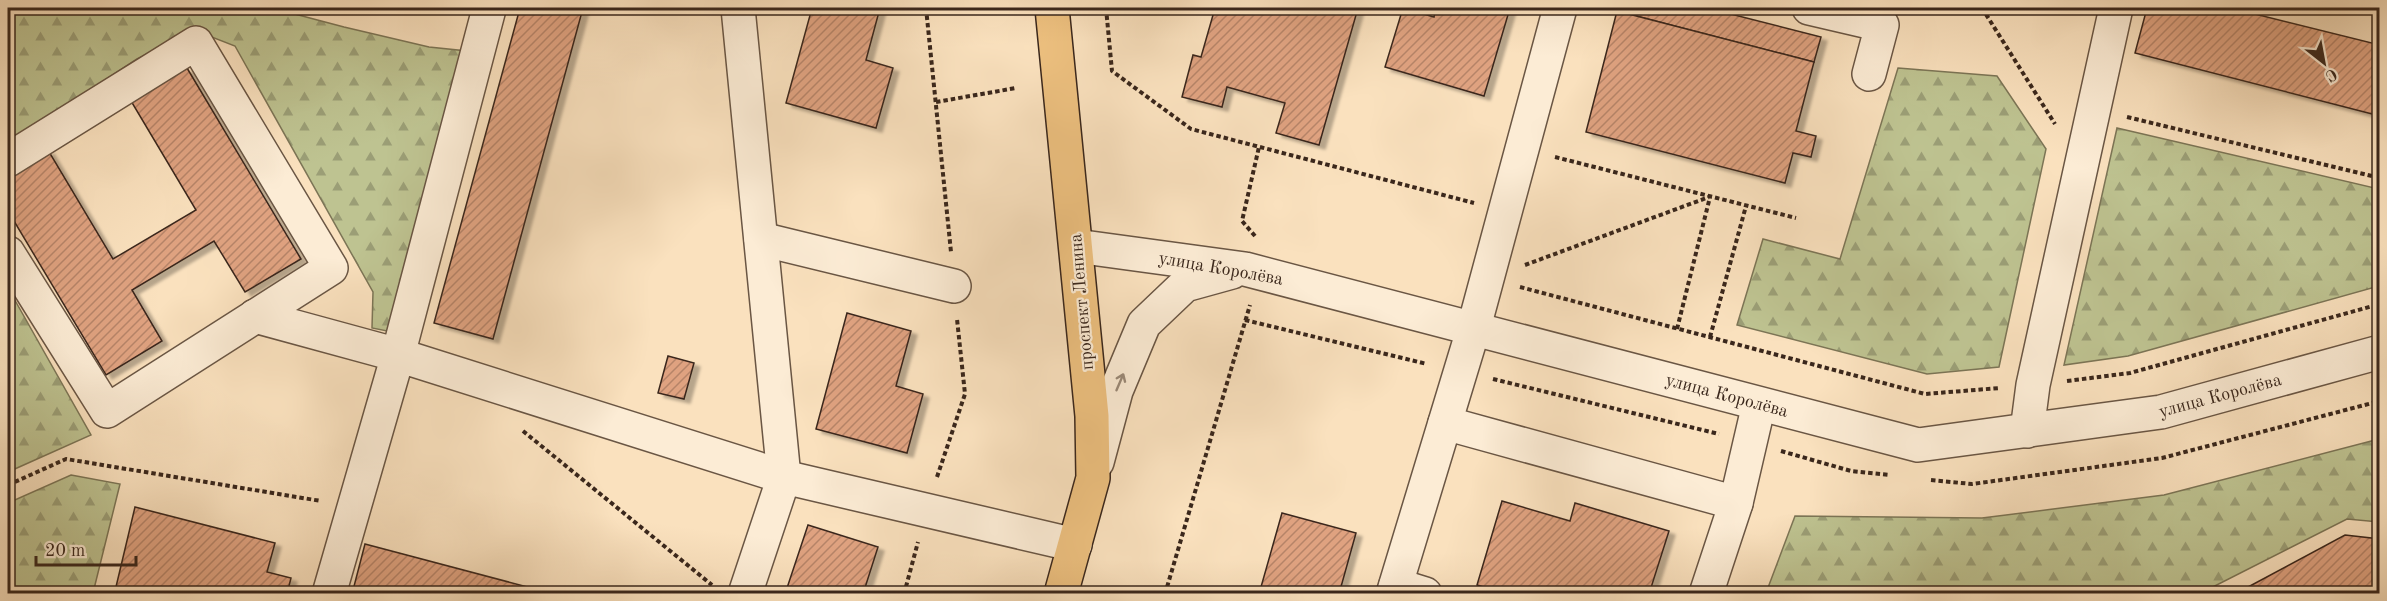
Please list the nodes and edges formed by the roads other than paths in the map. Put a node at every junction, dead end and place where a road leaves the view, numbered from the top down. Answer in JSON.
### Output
{"nodes":[{"id":1,"x":485,"y":8,"type":"edge"},
{"id":2,"x":738,"y":8,"type":"edge"},
{"id":3,"x":1052,"y":8,"type":"edge"},
{"id":4,"x":1560,"y":8,"type":"edge"},
{"id":5,"x":1809,"y":8,"type":"edge"},
{"id":6,"x":2116,"y":8,"type":"edge"},
{"id":7,"x":1869,"y":74,"type":"dead end"},
{"id":8,"x":8,"y":160,"type":"edge"},
{"id":9,"x":761,"y":239,"type":"junction"},
{"id":10,"x":1076,"y":246,"type":"junction"},
{"id":11,"x":8,"y":253,"type":"edge"},
{"id":12,"x":1252,"y":270,"type":"junction"},
{"id":13,"x":954,"y":286,"type":"dead end"},
{"id":14,"x":255,"y":316,"type":"junction"},
{"id":15,"x":1474,"y":327,"type":"junction"},
{"id":16,"x":2379,"y":352,"type":"edge"},
{"id":17,"x":398,"y":355,"type":"junction"},
{"id":18,"x":1759,"y":404,"type":"junction"},
{"id":19,"x":1445,"y":423,"type":"junction"},
{"id":20,"x":2027,"y":430,"type":"junction"},
{"id":21,"x":784,"y":477,"type":"junction"},
{"id":22,"x":1093,"y":478,"type":"junction"},
{"id":23,"x":1736,"y":503,"type":"junction"},
{"id":24,"x":1075,"y":545,"type":"junction"},
{"id":25,"x":1405,"y":591,"type":"edge"},
{"id":26,"x":329,"y":594,"type":"edge"},
{"id":27,"x":745,"y":594,"type":"edge"},
{"id":28,"x":1061,"y":594,"type":"edge"},
{"id":29,"x":1706,"y":594,"type":"edge"}],
"edges":[{"from":1,"to":17,"type":"street"},
{"from":2,"to":9,"type":"street"},
{"from":3,"to":10,"type":"main road","name":"проспект Ленина"},
{"from":4,"to":15,"type":"street"},
{"from":5,"to":7,"type":"street"},
{"from":6,"to":20,"type":"street"},
{"from":8,"to":14,"type":"street"},
{"from":9,"to":13,"type":"street"},
{"from":9,"to":21,"type":"street"},
{"from":10,"to":12,"type":"street","name":"улица Королёва"},
{"from":10,"to":22,"type":"main road","name":"проспект Ленина"},
{"from":11,"to":14,"type":"street"},
{"from":12,"to":15,"type":"street","name":"улица Королёва"},
{"from":22,"to":12,"type":"street","one_way":true},
{"from":14,"to":17,"type":"street"},
{"from":15,"to":18,"type":"street","name":"улица Королёва"},
{"from":15,"to":19,"type":"street"},
{"from":16,"to":20,"type":"street","name":"улица Королёва"},
{"from":17,"to":21,"type":"street"},
{"from":17,"to":26,"type":"street"},
{"from":18,"to":20,"type":"street","name":"улица Королёва"},
{"from":18,"to":23,"type":"street"},
{"from":19,"to":23,"type":"street"},
{"from":19,"to":25,"type":"street"},
{"from":21,"to":24,"type":"street"},
{"from":21,"to":27,"type":"street"},
{"from":22,"to":24,"type":"main road","name":"проспект Ленина"},
{"from":23,"to":29,"type":"street"},
{"from":24,"to":28,"type":"main road","name":"проспект Ленина"}]}
